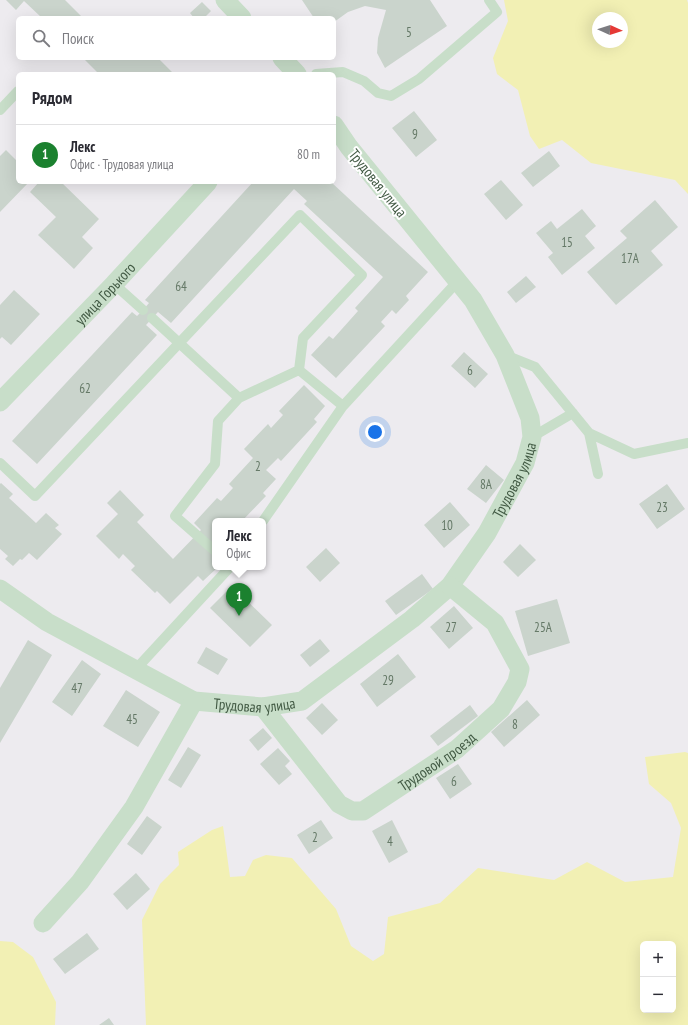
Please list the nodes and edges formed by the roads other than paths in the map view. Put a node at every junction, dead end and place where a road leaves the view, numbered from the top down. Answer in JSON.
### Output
{"nodes":[{"id":1,"x":225,"y":0,"type":"edge"},
{"id":2,"x":489,"y":0,"type":"edge"},
{"id":3,"x":240,"y":16,"type":"edge"},
{"id":4,"x":284,"y":60,"type":"edge"},
{"id":5,"x":295,"y":72,"type":"edge"},
{"id":6,"x":336,"y":73,"type":"edge"},
{"id":7,"x":16,"y":93,"type":"edge"},
{"id":8,"x":0,"y":110,"type":"edge"},
{"id":9,"x":336,"y":128,"type":"edge"},
{"id":10,"x":206,"y":184,"type":"edge"},
{"id":11,"x":458,"y":281,"type":"junction"},
{"id":12,"x":114,"y":284,"type":"junction"},
{"id":13,"x":143,"y":310,"type":"dead end"},
{"id":14,"x":152,"y":318,"type":"dead end"},
{"id":15,"x":179,"y":342,"type":"junction"},
{"id":16,"x":505,"y":355,"type":"junction"},
{"id":17,"x":299,"y":370,"type":"junction"},
{"id":18,"x":239,"y":398,"type":"junction"},
{"id":19,"x":0,"y":402,"type":"edge"},
{"id":20,"x":343,"y":406,"type":"junction"},
{"id":21,"x":573,"y":413,"type":"junction"},
{"id":22,"x":589,"y":433,"type":"junction"},
{"id":23,"x":532,"y":437,"type":"junction"},
{"id":24,"x":688,"y":443,"type":"edge"},
{"id":25,"x":0,"y":463,"type":"edge"},
{"id":26,"x":598,"y":474,"type":"dead end"},
{"id":27,"x":265,"y":518,"type":"edge"},
{"id":28,"x":212,"y":548,"type":"edge"},
{"id":29,"x":227,"y":570,"type":"edge"},
{"id":30,"x":450,"y":586,"type":"junction"},
{"id":31,"x":0,"y":589,"type":"edge"},
{"id":32,"x":136,"y":669,"type":"junction"},
{"id":33,"x":194,"y":701,"type":"junction"},
{"id":34,"x":263,"y":708,"type":"junction"},
{"id":35,"x":43,"y":923,"type":"dead end"}],
"edges":[{"from":1,"to":3,"type":"street"},
{"from":2,"to":6,"type":"lane"},
{"from":4,"to":5,"type":"street"},
{"from":7,"to":8,"type":"lane"},
{"from":9,"to":11,"type":"street","name":"Трудовая улица"},
{"from":10,"to":12,"type":"street","name":"улица Горького"},
{"from":11,"to":16,"type":"street","name":"Трудовая улица"},
{"from":11,"to":20,"type":"lane"},
{"from":12,"to":13,"type":"lane"},
{"from":12,"to":19,"type":"street","name":"улица Горького"},
{"from":14,"to":15,"type":"lane"},
{"from":15,"to":17,"type":"lane"},
{"from":15,"to":18,"type":"lane"},
{"from":15,"to":25,"type":"lane"},
{"from":16,"to":21,"type":"lane"},
{"from":16,"to":23,"type":"street","name":"Трудовая улица"},
{"from":17,"to":18,"type":"lane"},
{"from":17,"to":20,"type":"lane"},
{"from":18,"to":28,"type":"lane"},
{"from":20,"to":27,"type":"lane"},
{"from":21,"to":22,"type":"lane"},
{"from":21,"to":23,"type":"lane"},
{"from":22,"to":24,"type":"lane"},
{"from":22,"to":26,"type":"lane"},
{"from":23,"to":30,"type":"street","name":"Трудовая улица"},
{"from":29,"to":32,"type":"lane"},
{"from":30,"to":34,"type":"street","name":"Трудовая улица"},
{"from":30,"to":34,"type":"street","name":"Трудовой проезд"},
{"from":31,"to":32,"type":"street","name":"Трудовая улица"},
{"from":32,"to":33,"type":"street","name":"Трудовая улица"},
{"from":33,"to":34,"type":"street","name":"Трудовая улица"},
{"from":33,"to":35,"type":"street","name":"Трудовая улица"}]}
